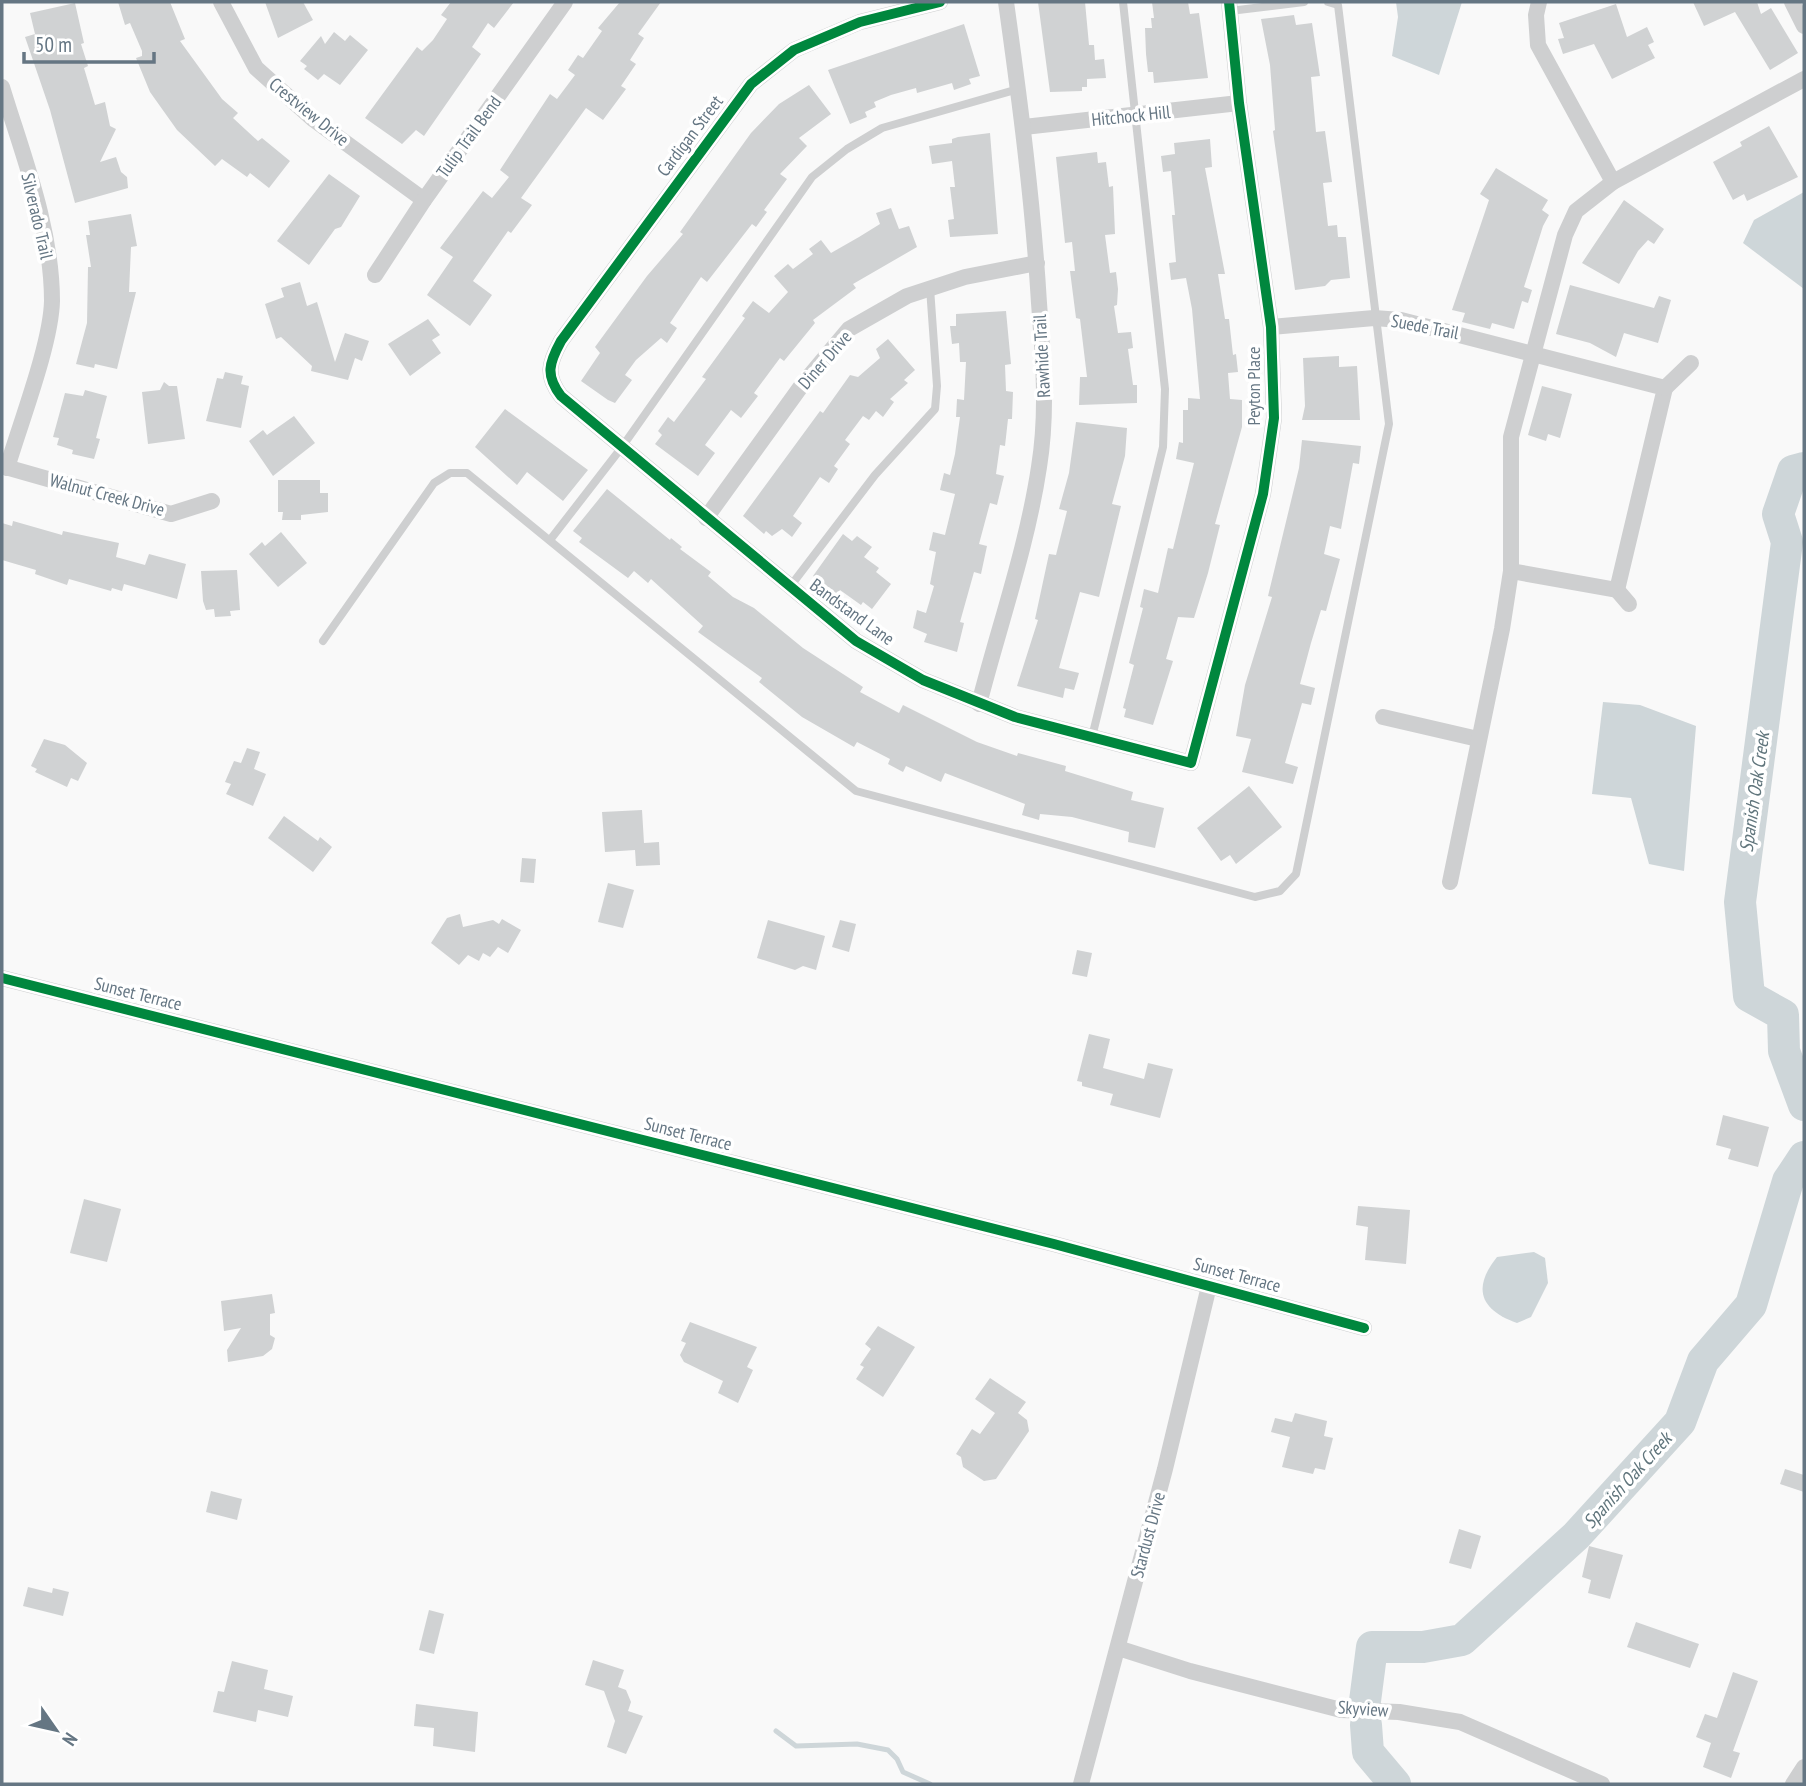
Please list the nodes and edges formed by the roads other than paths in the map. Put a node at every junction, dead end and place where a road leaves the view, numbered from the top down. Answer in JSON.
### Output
{"nodes":[{"id":1,"x":221,"y":2,"type":"edge"},
{"id":2,"x":565,"y":2,"type":"edge"},
{"id":3,"x":940,"y":2,"type":"edge"},
{"id":4,"x":1006,"y":2,"type":"edge"},
{"id":5,"x":1124,"y":2,"type":"edge"},
{"id":6,"x":1304,"y":2,"type":"edge"},
{"id":7,"x":1328,"y":2,"type":"edge"},
{"id":8,"x":1539,"y":2,"type":"edge"},
{"id":9,"x":1792,"y":2,"type":"edge"},
{"id":10,"x":1229,"y":6,"type":"edge"},
{"id":11,"x":1804,"y":26,"type":"edge"},
{"id":12,"x":1804,"y":79,"type":"edge"},
{"id":13,"x":2,"y":87,"type":"edge"},
{"id":14,"x":1018,"y":89,"type":"junction"},
{"id":15,"x":1239,"y":103,"type":"junction"},
{"id":16,"x":1135,"y":116,"type":"junction"},
{"id":17,"x":1024,"y":127,"type":"junction"},
{"id":18,"x":1614,"y":182,"type":"junction"},
{"id":19,"x":424,"y":200,"type":"junction"},
{"id":20,"x":1037,"y":263,"type":"junction"},
{"id":21,"x":375,"y":275,"type":"dead end"},
{"id":22,"x":930,"y":289,"type":"junction"},
{"id":23,"x":1374,"y":318,"type":"junction"},
{"id":24,"x":1271,"y":327,"type":"junction"},
{"id":25,"x":1535,"y":352,"type":"junction"},
{"id":26,"x":1691,"y":363,"type":"dead end"},
{"id":27,"x":551,"y":383,"type":"joint"},
{"id":28,"x":1665,"y":388,"type":"junction"},
{"id":29,"x":622,"y":447,"type":"junction"},
{"id":30,"x":5,"y":467,"type":"edge"},
{"id":31,"x":212,"y":501,"type":"dead end"},
{"id":32,"x":706,"y":519,"type":"junction"},
{"id":33,"x":550,"y":540,"type":"junction"},
{"id":34,"x":1511,"y":570,"type":"junction"},
{"id":35,"x":789,"y":588,"type":"junction"},
{"id":36,"x":1617,"y":590,"type":"junction"},
{"id":37,"x":1629,"y":604,"type":"dead end"},
{"id":38,"x":323,"y":641,"type":"dead end"},
{"id":39,"x":979,"y":704,"type":"junction"},
{"id":40,"x":1383,"y":717,"type":"dead end"},
{"id":41,"x":1092,"y":737,"type":"junction"},
{"id":42,"x":1478,"y":739,"type":"junction"},
{"id":43,"x":1191,"y":763,"type":"joint"},
{"id":44,"x":1450,"y":882,"type":"dead end"},
{"id":45,"x":2,"y":978,"type":"edge"},
{"id":46,"x":1209,"y":1286,"type":"junction"},
{"id":47,"x":1364,"y":1328,"type":"dead end"},
{"id":48,"x":1118,"y":1648,"type":"junction"},
{"id":49,"x":1804,"y":1767,"type":"edge"},
{"id":50,"x":1081,"y":1784,"type":"edge"},
{"id":51,"x":1602,"y":1784,"type":"edge"},
{"id":52,"x":1793,"y":1784,"type":"edge"}],
"edges":[{"from":1,"to":19,"type":"street","name":"Crestview Drive"},
{"from":2,"to":19,"type":"street","name":"Tulip Trail Bend"},
{"from":3,"to":27,"type":"street","name":"Cardigan Street"},
{"from":4,"to":14,"type":"street","name":"Rawhide Trail"},
{"from":5,"to":16,"type":"lane"},
{"from":6,"to":10,"type":"lane"},
{"from":7,"to":23,"type":"lane"},
{"from":8,"to":18,"type":"street"},
{"from":9,"to":11,"type":"street"},
{"from":10,"to":15,"type":"street","name":"Peyton Place"},
{"from":12,"to":18,"type":"street"},
{"from":13,"to":30,"type":"street","name":"Silverado Trail"},
{"from":14,"to":17,"type":"street","name":"Rawhide Trail"},
{"from":14,"to":29,"type":"lane"},
{"from":15,"to":16,"type":"street","name":"Hitchock Hill"},
{"from":15,"to":24,"type":"street","name":"Peyton Place"},
{"from":16,"to":17,"type":"street","name":"Hitchock Hill"},
{"from":16,"to":41,"type":"lane"},
{"from":17,"to":20,"type":"street","name":"Rawhide Trail"},
{"from":18,"to":25,"type":"street"},
{"from":19,"to":21,"type":"street","name":"Tulip Trail Bend"},
{"from":20,"to":22,"type":"street","name":"Diner Drive"},
{"from":20,"to":39,"type":"street","name":"Rawhide Trail"},
{"from":22,"to":32,"type":"street","name":"Diner Drive"},
{"from":22,"to":35,"type":"lane"},
{"from":23,"to":24,"type":"street","name":"Suede Trail"},
{"from":23,"to":25,"type":"street","name":"Suede Trail"},
{"from":23,"to":33,"type":"lane"},
{"from":24,"to":43,"type":"street","name":"Peyton Place"},
{"from":25,"to":28,"type":"street","name":"Suede Trail"},
{"from":25,"to":34,"type":"street"},
{"from":26,"to":28,"type":"street"},
{"from":27,"to":29,"type":"street","name":"Bandstand Lane"},
{"from":28,"to":36,"type":"street"},
{"from":29,"to":32,"type":"street","name":"Bandstand Lane"},
{"from":29,"to":33,"type":"lane"},
{"from":30,"to":31,"type":"street","name":"Walnut Creek Drive"},
{"from":32,"to":35,"type":"street","name":"Bandstand Lane"},
{"from":33,"to":38,"type":"lane"},
{"from":34,"to":36,"type":"street"},
{"from":34,"to":42,"type":"street"},
{"from":35,"to":39,"type":"street","name":"Bandstand Lane"},
{"from":36,"to":37,"type":"street"},
{"from":39,"to":41,"type":"street","name":"Bandstand Lane"},
{"from":40,"to":42,"type":"street"},
{"from":41,"to":43,"type":"street","name":"Bandstand Lane"},
{"from":42,"to":44,"type":"street"},
{"from":45,"to":46,"type":"street","name":"Sunset Terrace"},
{"from":46,"to":47,"type":"street","name":"Sunset Terrace"},
{"from":46,"to":48,"type":"street","name":"Stardust Drive"},
{"from":48,"to":50,"type":"street","name":"Stardust Drive"},
{"from":48,"to":51,"type":"street","name":"Skyview"},
{"from":49,"to":52,"type":"street"}]}
